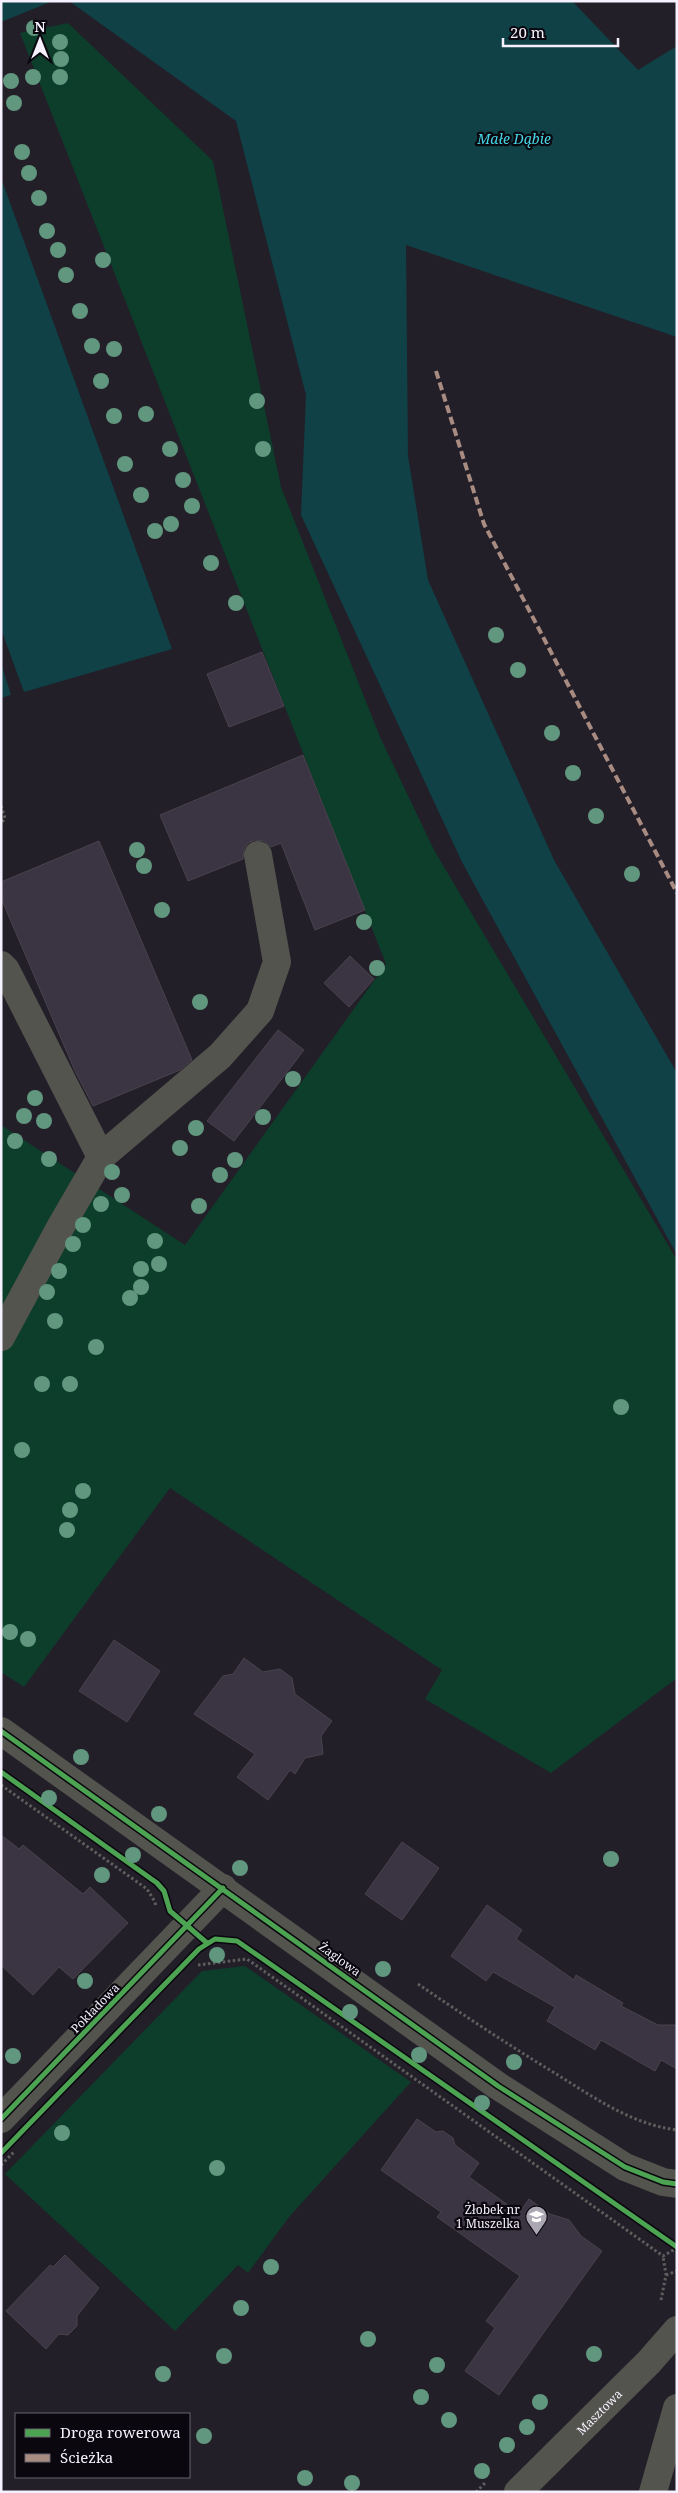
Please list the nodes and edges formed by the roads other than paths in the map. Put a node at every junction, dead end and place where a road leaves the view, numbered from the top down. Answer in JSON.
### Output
{"nodes":[{"id":1,"x":258,"y":855,"type":"dead end"},
{"id":2,"x":1,"y":965,"type":"edge"},
{"id":3,"x":101,"y":1157,"type":"junction"},
{"id":4,"x":1,"y":1337,"type":"edge"},
{"id":5,"x":1,"y":1731,"type":"edge"},
{"id":6,"x":223,"y":1888,"type":"junction"},
{"id":7,"x":1,"y":2119,"type":"edge"},
{"id":8,"x":677,"y":2184,"type":"edge"},
{"id":9,"x":677,"y":2330,"type":"edge"},
{"id":10,"x":677,"y":2408,"type":"edge"},
{"id":11,"x":518,"y":2492,"type":"edge"},
{"id":12,"x":653,"y":2492,"type":"edge"}],
"edges":[{"from":1,"to":3,"type":"street"},
{"from":2,"to":3,"type":"street"},
{"from":3,"to":4,"type":"street"},
{"from":5,"to":6,"type":"street","name":"Żaglowa"},
{"from":6,"to":7,"type":"street","name":"Pokładowa"},
{"from":6,"to":8,"type":"street","name":"Żaglowa"},
{"from":9,"to":11,"type":"street","name":"Masztowa"},
{"from":10,"to":12,"type":"street"}]}
